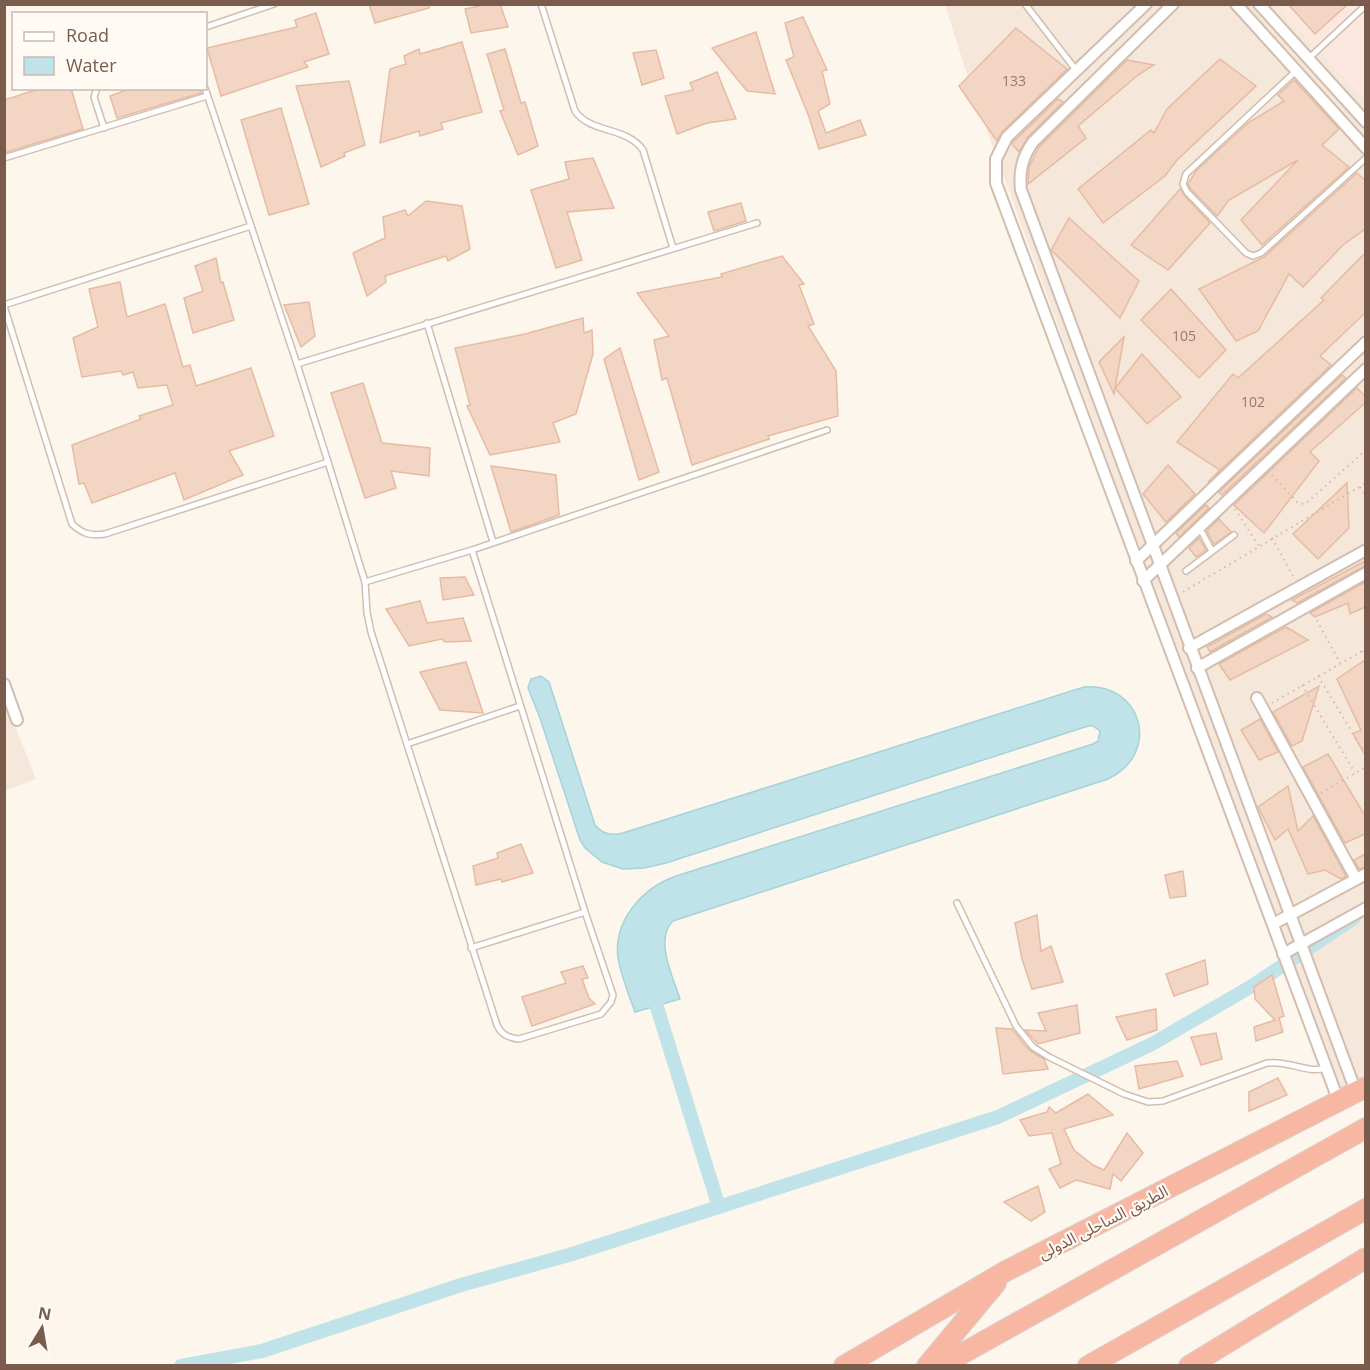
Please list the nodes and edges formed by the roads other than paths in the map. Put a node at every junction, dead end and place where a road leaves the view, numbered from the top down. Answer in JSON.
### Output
{"nodes":[{"id":1,"x":274,"y":4,"type":"edge"},
{"id":2,"x":541,"y":4,"type":"edge"},
{"id":3,"x":1025,"y":4,"type":"edge"},
{"id":4,"x":1146,"y":4,"type":"edge"},
{"id":5,"x":1173,"y":4,"type":"edge"},
{"id":6,"x":1236,"y":4,"type":"edge"},
{"id":7,"x":1259,"y":4,"type":"edge"},
{"id":8,"x":1365,"y":5,"type":"edge"},
{"id":9,"x":207,"y":27,"type":"edge"},
{"id":10,"x":1308,"y":59,"type":"junction"},
{"id":11,"x":1077,"y":71,"type":"junction"},
{"id":12,"x":1296,"y":71,"type":"junction"},
{"id":13,"x":96,"y":90,"type":"edge"},
{"id":14,"x":206,"y":90,"type":"edge"},
{"id":15,"x":207,"y":96,"type":"junction"},
{"id":16,"x":1365,"y":122,"type":"edge"},
{"id":17,"x":104,"y":128,"type":"junction"},
{"id":18,"x":1365,"y":148,"type":"edge"},
{"id":19,"x":4,"y":158,"type":"edge"},
{"id":20,"x":1365,"y":158,"type":"edge"},
{"id":21,"x":757,"y":222,"type":"dead end"},
{"id":22,"x":251,"y":226,"type":"junction"},
{"id":23,"x":673,"y":248,"type":"junction"},
{"id":24,"x":4,"y":306,"type":"edge"},
{"id":25,"x":427,"y":323,"type":"junction"},
{"id":26,"x":1365,"y":342,"type":"edge"},
{"id":27,"x":297,"y":364,"type":"junction"},
{"id":28,"x":1365,"y":369,"type":"edge"},
{"id":29,"x":827,"y":430,"type":"dead end"},
{"id":30,"x":328,"y":462,"type":"junction"},
{"id":31,"x":1199,"y":527,"type":"junction"},
{"id":32,"x":1234,"y":536,"type":"dead end"},
{"id":33,"x":494,"y":542,"type":"junction"},
{"id":34,"x":1151,"y":546,"type":"junction"},
{"id":35,"x":472,"y":550,"type":"junction"},
{"id":36,"x":1365,"y":550,"type":"edge"},
{"id":37,"x":1212,"y":552,"type":"junction"},
{"id":38,"x":1136,"y":561,"type":"junction"},
{"id":39,"x":1159,"y":565,"type":"junction"},
{"id":40,"x":1186,"y":571,"type":"dead end"},
{"id":41,"x":1365,"y":573,"type":"edge"},
{"id":42,"x":1143,"y":581,"type":"junction"},
{"id":43,"x":365,"y":582,"type":"junction"},
{"id":44,"x":1189,"y":648,"type":"junction"},
{"id":45,"x":1197,"y":668,"type":"junction"},
{"id":46,"x":4,"y":684,"type":"edge"},
{"id":47,"x":1260,"y":703,"type":"road end"},
{"id":48,"x":520,"y":706,"type":"junction"},
{"id":49,"x":17,"y":720,"type":"dead end"},
{"id":50,"x":407,"y":744,"type":"junction"},
{"id":51,"x":1361,"y":877,"type":"edge"},
{"id":52,"x":957,"y":903,"type":"dead end"},
{"id":53,"x":1365,"y":908,"type":"edge"},
{"id":54,"x":585,"y":912,"type":"junction"},
{"id":55,"x":1290,"y":915,"type":"junction"},
{"id":56,"x":1273,"y":924,"type":"junction"},
{"id":57,"x":1300,"y":944,"type":"junction"},
{"id":58,"x":471,"y":948,"type":"junction"},
{"id":59,"x":1283,"y":954,"type":"junction"},
{"id":60,"x":1326,"y":1068,"type":"junction"},
{"id":61,"x":1353,"y":1094,"type":"edge"},
{"id":62,"x":1365,"y":1128,"type":"edge"},
{"id":63,"x":1365,"y":1209,"type":"edge"},
{"id":64,"x":1365,"y":1258,"type":"edge"},
{"id":65,"x":1006,"y":1271,"type":"junction"},
{"id":66,"x":1126,"y":1343,"type":"junction"},
{"id":67,"x":844,"y":1365,"type":"edge"},
{"id":68,"x":927,"y":1365,"type":"edge"},
{"id":69,"x":940,"y":1365,"type":"edge"},
{"id":70,"x":1088,"y":1365,"type":"edge"},
{"id":71,"x":1100,"y":1365,"type":"edge"},
{"id":72,"x":1189,"y":1365,"type":"edge"}],
"edges":[{"from":1,"to":9,"type":"lane"},
{"from":2,"to":23,"type":"lane"},
{"from":3,"to":11,"type":"lane"},
{"from":4,"to":11,"type":"street"},
{"from":5,"to":34,"type":"street"},
{"from":6,"to":12,"type":"street"},
{"from":7,"to":10,"type":"street"},
{"from":8,"to":10,"type":"lane"},
{"from":10,"to":16,"type":"street"},
{"from":11,"to":38,"type":"street"},
{"from":12,"to":18,"type":"street"},
{"from":12,"to":20,"type":"lane"},
{"from":13,"to":17,"type":"lane"},
{"from":14,"to":15,"type":"lane"},
{"from":15,"to":17,"type":"lane"},
{"from":15,"to":22,"type":"lane"},
{"from":17,"to":19,"type":"lane"},
{"from":21,"to":23,"type":"lane"},
{"from":22,"to":24,"type":"lane"},
{"from":22,"to":27,"type":"lane"},
{"from":23,"to":25,"type":"lane"},
{"from":24,"to":30,"type":"lane"},
{"from":25,"to":27,"type":"lane"},
{"from":25,"to":33,"type":"lane"},
{"from":26,"to":34,"type":"street"},
{"from":27,"to":30,"type":"lane"},
{"from":28,"to":31,"type":"street"},
{"from":29,"to":33,"type":"lane"},
{"from":30,"to":43,"type":"lane"},
{"from":31,"to":37,"type":"lane"},
{"from":31,"to":39,"type":"street"},
{"from":32,"to":37,"type":"lane"},
{"from":33,"to":35,"type":"lane"},
{"from":34,"to":38,"type":"street"},
{"from":34,"to":39,"type":"street"},
{"from":35,"to":43,"type":"lane"},
{"from":35,"to":48,"type":"lane"},
{"from":36,"to":44,"type":"street"},
{"from":37,"to":40,"type":"lane"},
{"from":38,"to":42,"type":"street"},
{"from":39,"to":42,"type":"street"},
{"from":39,"to":44,"type":"street"},
{"from":41,"to":45,"type":"street"},
{"from":42,"to":56,"type":"street"},
{"from":43,"to":50,"type":"lane"},
{"from":44,"to":45,"type":"street"},
{"from":45,"to":55,"type":"street"},
{"from":46,"to":49,"type":"street"},
{"from":47,"to":51,"type":"street"},
{"from":48,"to":50,"type":"lane"},
{"from":48,"to":54,"type":"lane"},
{"from":50,"to":58,"type":"lane"},
{"from":51,"to":55,"type":"street"},
{"from":52,"to":60,"type":"lane"},
{"from":53,"to":57,"type":"street"},
{"from":54,"to":58,"type":"lane"},
{"from":54,"to":58,"type":"lane"},
{"from":55,"to":56,"type":"street"},
{"from":55,"to":57,"type":"street"},
{"from":56,"to":59,"type":"street"},
{"from":57,"to":59,"type":"street"},
{"from":57,"to":61,"type":"street"},
{"from":59,"to":60,"type":"street"},
{"from":60,"to":61,"type":"street"},
{"from":61,"to":65,"type":"highway","name":"الطريق الساحلى الدولى"},
{"from":62,"to":69,"type":"highway"},
{"from":63,"to":66,"type":"highway"},
{"from":64,"to":72,"type":"highway"},
{"from":65,"to":67,"type":"highway","name":"الطريق الساحلى الدولى"},
{"from":65,"to":68,"type":"highway"},
{"from":66,"to":70,"type":"highway"},
{"from":66,"to":71,"type":"highway"}]}
